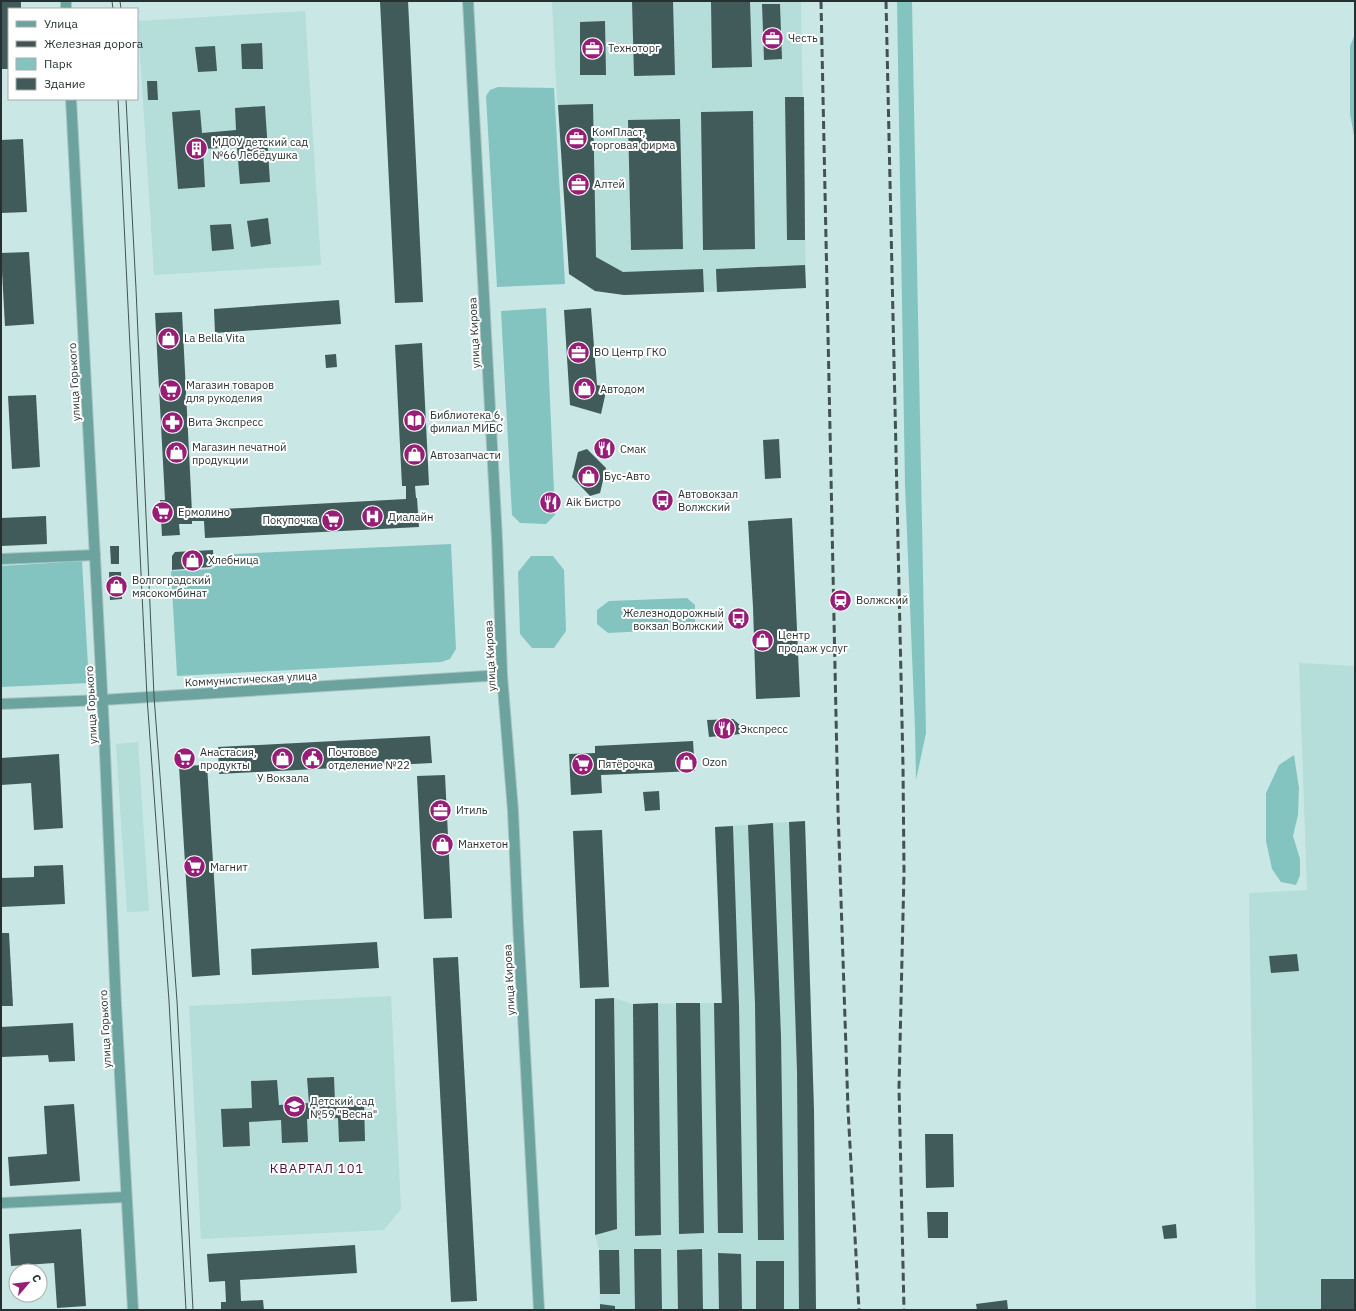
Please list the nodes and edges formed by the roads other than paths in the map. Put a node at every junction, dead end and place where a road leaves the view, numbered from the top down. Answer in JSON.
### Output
{"nodes":[{"id":1,"x":468,"y":1,"type":"edge"},
{"id":2,"x":71,"y":100,"type":"edge"},
{"id":3,"x":95,"y":555,"type":"junction"},
{"id":4,"x":1,"y":559,"type":"edge"},
{"id":5,"x":502,"y":676,"type":"junction"},
{"id":6,"x":102,"y":700,"type":"junction"},
{"id":7,"x":1,"y":704,"type":"edge"},
{"id":8,"x":126,"y":1198,"type":"junction"},
{"id":9,"x":1,"y":1203,"type":"edge"},
{"id":10,"x":133,"y":1310,"type":"edge"},
{"id":11,"x":539,"y":1310,"type":"edge"}],
"edges":[{"from":1,"to":5,"type":"street","name":"улица Кирова"},
{"from":2,"to":3,"type":"street","name":"улица Горького"},
{"from":3,"to":4,"type":"street"},
{"from":3,"to":6,"type":"street","name":"улица Горького"},
{"from":5,"to":6,"type":"street","name":"Коммунистическая улица"},
{"from":5,"to":11,"type":"street","name":"улица Кирова"},
{"from":6,"to":7,"type":"street","name":"Коммунистическая улица"},
{"from":6,"to":8,"type":"street","name":"улица Горького"},
{"from":8,"to":9,"type":"street"},
{"from":8,"to":10,"type":"street","name":"улица Горького"}]}
